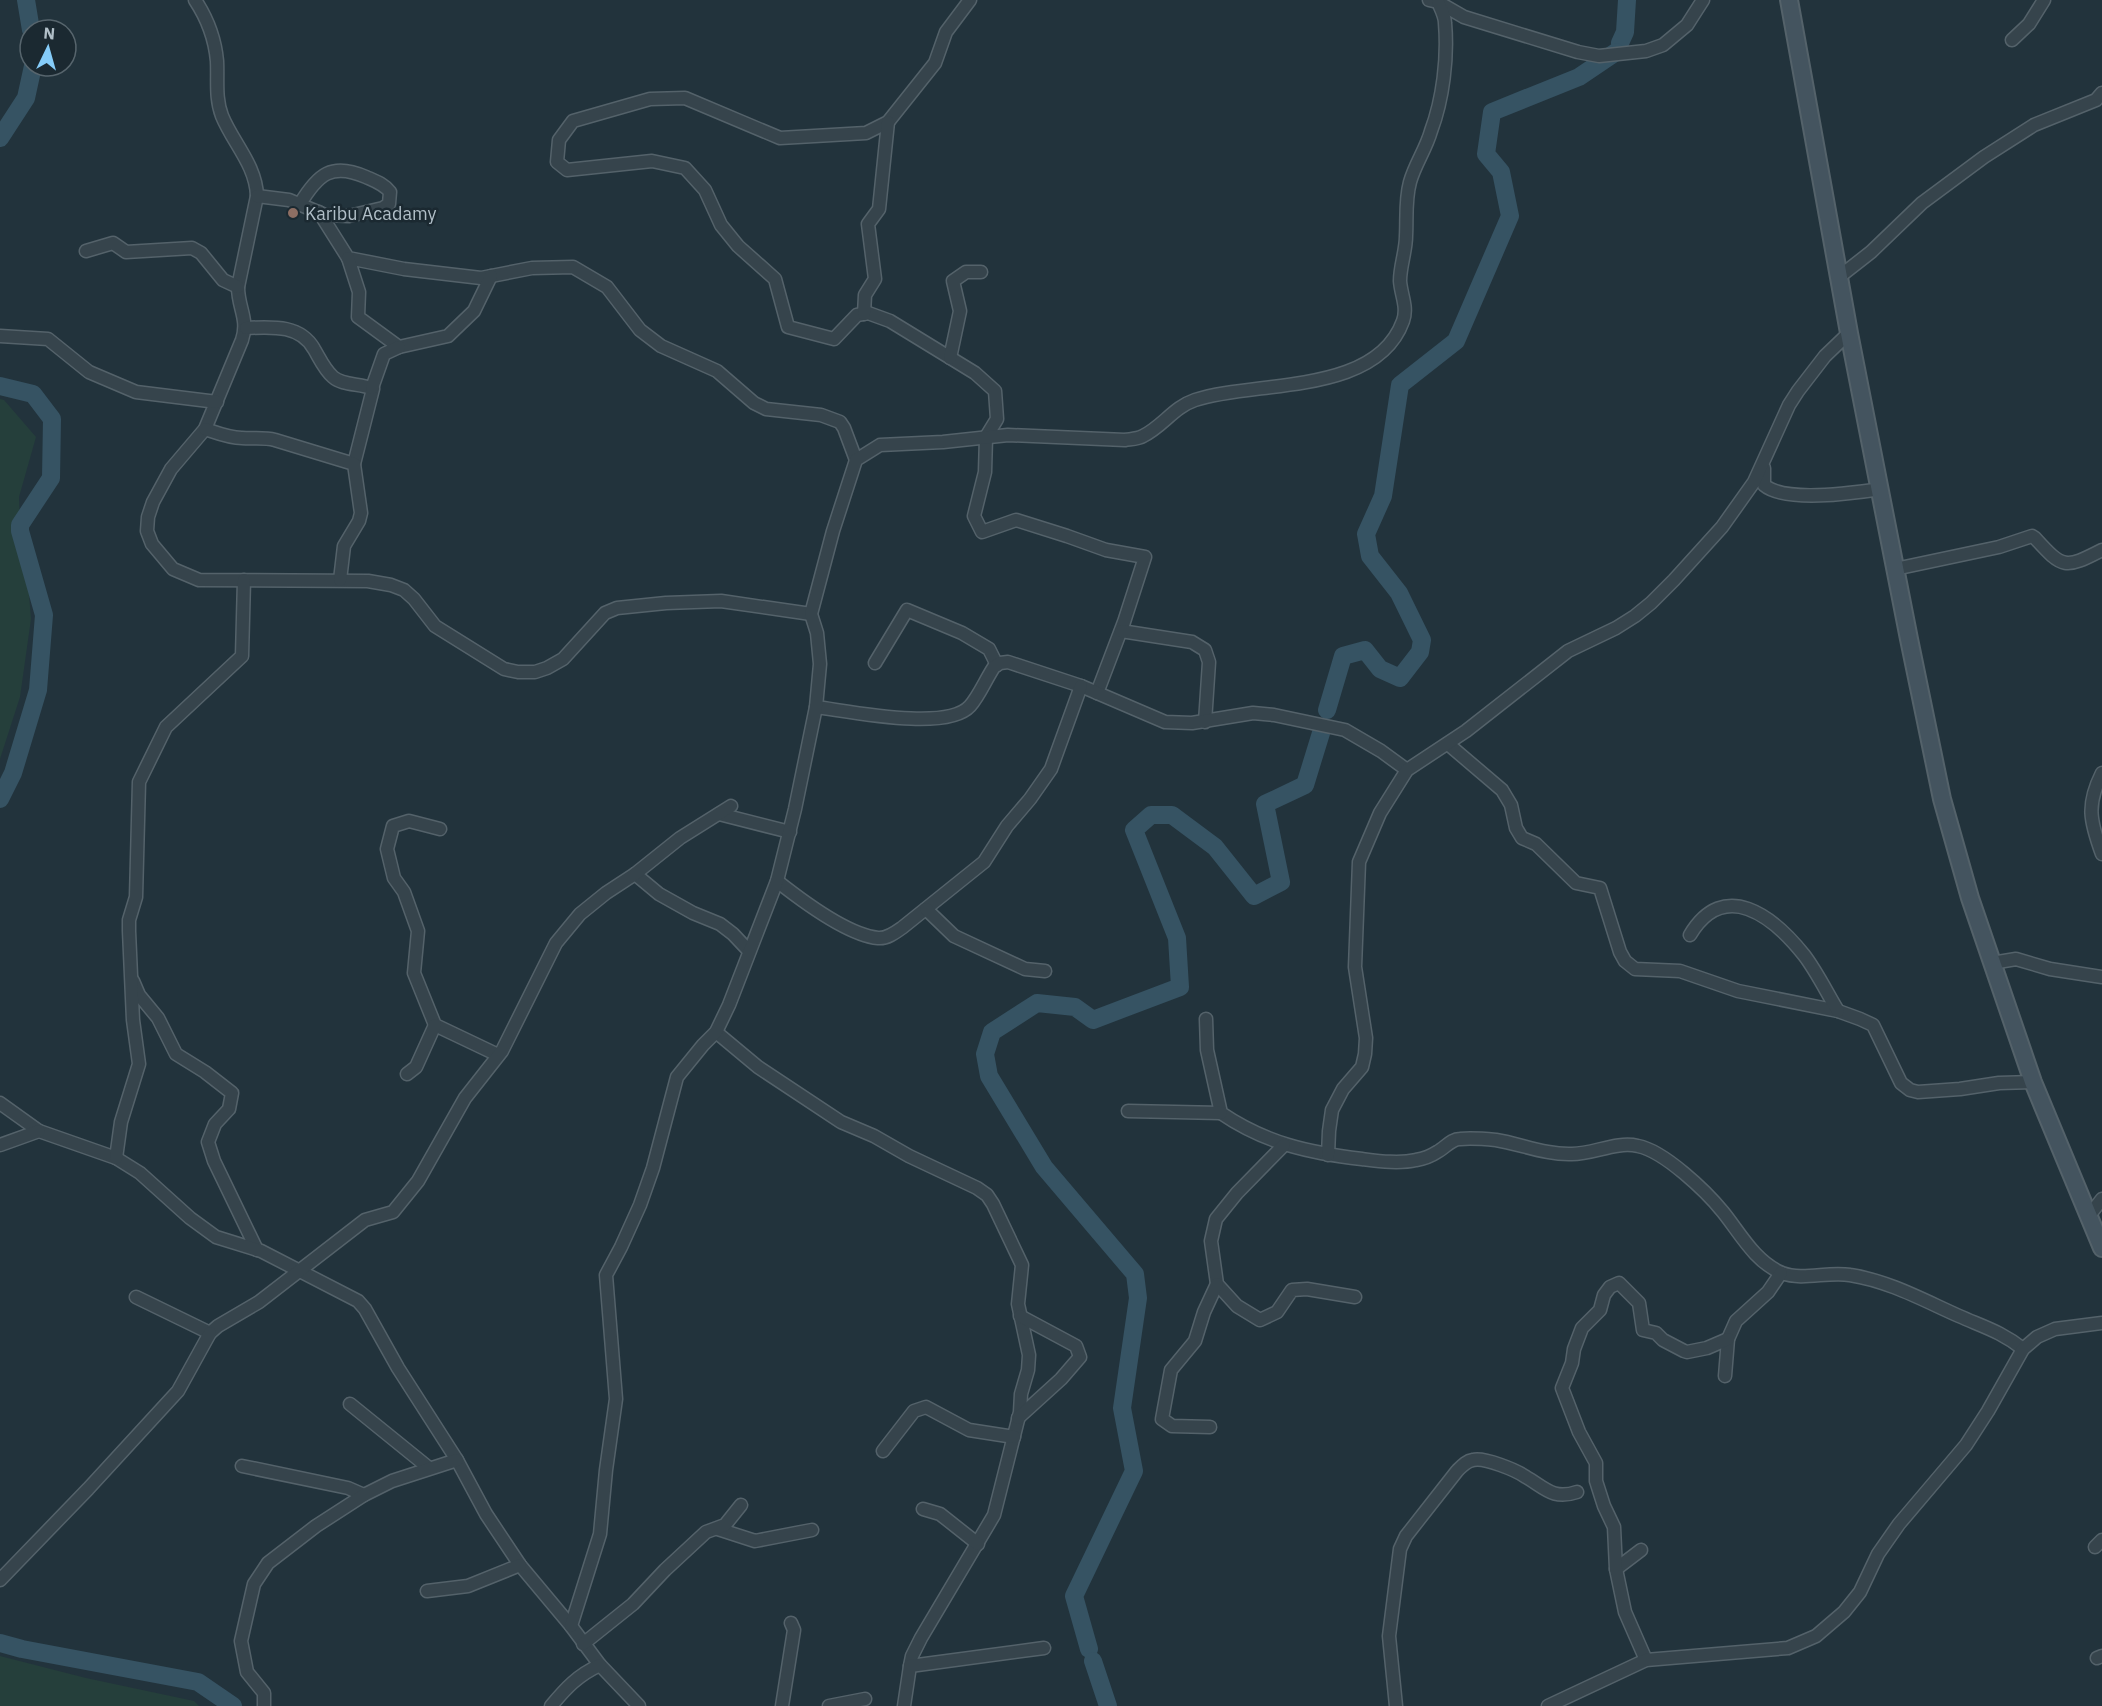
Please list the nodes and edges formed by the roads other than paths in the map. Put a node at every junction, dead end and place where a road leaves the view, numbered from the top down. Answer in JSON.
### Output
{"nodes":[{"id":1,"x":195,"y":0,"type":"edge"},
{"id":2,"x":970,"y":0,"type":"edge"},
{"id":3,"x":1703,"y":0,"type":"edge"},
{"id":4,"x":1789,"y":0,"type":"edge"},
{"id":5,"x":2044,"y":0,"type":"edge"},
{"id":6,"x":1434,"y":1,"type":"edge"},
{"id":7,"x":2012,"y":40,"type":"dead end"},
{"id":8,"x":2100,"y":98,"type":"edge"},
{"id":9,"x":888,"y":122,"type":"junction"},
{"id":10,"x":257,"y":196,"type":"junction"},
{"id":11,"x":300,"y":204,"type":"junction"},
{"id":12,"x":319,"y":212,"type":"junction"},
{"id":13,"x":86,"y":251,"type":"dead end"},
{"id":14,"x":348,"y":258,"type":"junction"},
{"id":15,"x":981,"y":272,"type":"dead end"},
{"id":16,"x":491,"y":276,"type":"junction"},
{"id":17,"x":1839,"y":277,"type":"junction"},
{"id":18,"x":238,"y":287,"type":"junction"},
{"id":19,"x":864,"y":314,"type":"junction"},
{"id":20,"x":246,"y":328,"type":"junction"},
{"id":21,"x":1849,"y":333,"type":"junction"},
{"id":22,"x":0,"y":336,"type":"edge"},
{"id":23,"x":399,"y":347,"type":"junction"},
{"id":24,"x":950,"y":358,"type":"junction"},
{"id":25,"x":372,"y":388,"type":"junction"},
{"id":26,"x":217,"y":402,"type":"junction"},
{"id":27,"x":205,"y":429,"type":"junction"},
{"id":28,"x":986,"y":437,"type":"junction"},
{"id":29,"x":1768,"y":454,"type":"junction"},
{"id":30,"x":856,"y":460,"type":"junction"},
{"id":31,"x":354,"y":464,"type":"junction"},
{"id":32,"x":1881,"y":489,"type":"junction"},
{"id":33,"x":2102,"y":550,"type":"edge"},
{"id":34,"x":1895,"y":569,"type":"junction"},
{"id":35,"x":243,"y":580,"type":"junction"},
{"id":36,"x":340,"y":580,"type":"junction"},
{"id":37,"x":811,"y":614,"type":"junction"},
{"id":38,"x":1120,"y":631,"type":"junction"},
{"id":39,"x":874,"y":663,"type":"dead end"},
{"id":40,"x":997,"y":665,"type":"junction"},
{"id":41,"x":1081,"y":686,"type":"junction"},
{"id":42,"x":1097,"y":693,"type":"junction"},
{"id":43,"x":816,"y":707,"type":"junction"},
{"id":44,"x":1205,"y":722,"type":"junction"},
{"id":45,"x":1448,"y":744,"type":"junction"},
{"id":46,"x":1407,"y":770,"type":"junction"},
{"id":47,"x":2102,"y":773,"type":"edge"},
{"id":48,"x":731,"y":806,"type":"dead end"},
{"id":49,"x":719,"y":814,"type":"junction"},
{"id":50,"x":440,"y":829,"type":"dead end"},
{"id":51,"x":790,"y":832,"type":"junction"},
{"id":52,"x":2102,"y":854,"type":"edge"},
{"id":53,"x":635,"y":874,"type":"junction"},
{"id":54,"x":777,"y":881,"type":"junction"},
{"id":55,"x":926,"y":909,"type":"junction"},
{"id":56,"x":1690,"y":936,"type":"dead end"},
{"id":57,"x":749,"y":951,"type":"junction"},
{"id":58,"x":1992,"y":963,"type":"junction"},
{"id":59,"x":1045,"y":971,"type":"dead end"},
{"id":60,"x":130,"y":972,"type":"junction"},
{"id":61,"x":2102,"y":977,"type":"edge"},
{"id":62,"x":1838,"y":1011,"type":"junction"},
{"id":63,"x":1206,"y":1019,"type":"dead end"},
{"id":64,"x":435,"y":1025,"type":"junction"},
{"id":65,"x":716,"y":1032,"type":"junction"},
{"id":66,"x":498,"y":1055,"type":"junction"},
{"id":67,"x":407,"y":1074,"type":"dead end"},
{"id":68,"x":2033,"y":1082,"type":"junction"},
{"id":69,"x":0,"y":1103,"type":"edge"},
{"id":70,"x":1128,"y":1111,"type":"dead end"},
{"id":71,"x":1221,"y":1113,"type":"junction"},
{"id":72,"x":39,"y":1131,"type":"junction"},
{"id":73,"x":0,"y":1145,"type":"edge"},
{"id":74,"x":1284,"y":1145,"type":"junction"},
{"id":75,"x":1328,"y":1155,"type":"junction"},
{"id":76,"x":116,"y":1158,"type":"junction"},
{"id":77,"x":2102,"y":1199,"type":"edge"},
{"id":78,"x":2088,"y":1217,"type":"junction"},
{"id":79,"x":2102,"y":1248,"type":"edge"},
{"id":80,"x":256,"y":1250,"type":"junction"},
{"id":81,"x":301,"y":1271,"type":"junction"},
{"id":82,"x":1781,"y":1273,"type":"junction"},
{"id":83,"x":1217,"y":1284,"type":"junction"},
{"id":84,"x":136,"y":1297,"type":"dead end"},
{"id":85,"x":1355,"y":1297,"type":"dead end"},
{"id":86,"x":1020,"y":1316,"type":"junction"},
{"id":87,"x":2102,"y":1323,"type":"edge"},
{"id":88,"x":210,"y":1333,"type":"junction"},
{"id":89,"x":1728,"y":1339,"type":"junction"},
{"id":90,"x":2023,"y":1349,"type":"junction"},
{"id":91,"x":1725,"y":1376,"type":"dead end"},
{"id":92,"x":350,"y":1404,"type":"dead end"},
{"id":93,"x":1018,"y":1418,"type":"junction"},
{"id":94,"x":1210,"y":1427,"type":"dead end"},
{"id":95,"x":1014,"y":1437,"type":"junction"},
{"id":96,"x":883,"y":1451,"type":"dead end"},
{"id":97,"x":457,"y":1460,"type":"junction"},
{"id":98,"x":242,"y":1466,"type":"dead end"},
{"id":99,"x":429,"y":1468,"type":"junction"},
{"id":100,"x":1577,"y":1492,"type":"dead end"},
{"id":101,"x":364,"y":1496,"type":"junction"},
{"id":102,"x":741,"y":1505,"type":"dead end"},
{"id":103,"x":923,"y":1509,"type":"dead end"},
{"id":104,"x":718,"y":1529,"type":"junction"},
{"id":105,"x":812,"y":1530,"type":"dead end"},
{"id":106,"x":978,"y":1544,"type":"junction"},
{"id":107,"x":1641,"y":1550,"type":"dead end"},
{"id":108,"x":520,"y":1565,"type":"junction"},
{"id":109,"x":1616,"y":1569,"type":"junction"},
{"id":110,"x":0,"y":1580,"type":"edge"},
{"id":111,"x":427,"y":1591,"type":"dead end"},
{"id":112,"x":791,"y":1623,"type":"dead end"},
{"id":113,"x":572,"y":1626,"type":"junction"},
{"id":114,"x":583,"y":1644,"type":"junction"},
{"id":115,"x":1044,"y":1648,"type":"dead end"},
{"id":116,"x":1646,"y":1660,"type":"junction"},
{"id":117,"x":600,"y":1665,"type":"junction"},
{"id":118,"x":910,"y":1666,"type":"junction"},
{"id":119,"x":865,"y":1699,"type":"dead end"},
{"id":120,"x":264,"y":1706,"type":"edge"},
{"id":121,"x":551,"y":1706,"type":"edge"},
{"id":122,"x":639,"y":1706,"type":"edge"},
{"id":123,"x":782,"y":1706,"type":"edge"},
{"id":124,"x":829,"y":1706,"type":"edge"},
{"id":125,"x":904,"y":1706,"type":"edge"},
{"id":126,"x":1396,"y":1706,"type":"edge"},
{"id":127,"x":1548,"y":1706,"type":"edge"}],
"edges":[{"from":1,"to":10,"type":"street"},
{"from":2,"to":9,"type":"street"},
{"from":3,"to":6,"type":"street"},
{"from":4,"to":17,"type":"main road"},
{"from":5,"to":7,"type":"street"},
{"from":6,"to":28,"type":"street"},
{"from":8,"to":17,"type":"street"},
{"from":9,"to":19,"type":"street"},
{"from":9,"to":19,"type":"street"},
{"from":10,"to":11,"type":"street"},
{"from":10,"to":18,"type":"street"},
{"from":11,"to":12,"type":"street"},
{"from":11,"to":12,"type":"street"},
{"from":12,"to":14,"type":"street"},
{"from":13,"to":18,"type":"street"},
{"from":14,"to":16,"type":"street"},
{"from":14,"to":23,"type":"street"},
{"from":15,"to":24,"type":"street"},
{"from":16,"to":23,"type":"street"},
{"from":16,"to":30,"type":"street"},
{"from":17,"to":21,"type":"main road"},
{"from":18,"to":20,"type":"street"},
{"from":19,"to":24,"type":"street"},
{"from":20,"to":25,"type":"street"},
{"from":20,"to":26,"type":"street"},
{"from":21,"to":29,"type":"street"},
{"from":21,"to":32,"type":"main road"},
{"from":22,"to":26,"type":"street"},
{"from":23,"to":25,"type":"street"},
{"from":24,"to":28,"type":"street"},
{"from":25,"to":31,"type":"street"},
{"from":26,"to":27,"type":"street"},
{"from":27,"to":31,"type":"street"},
{"from":27,"to":35,"type":"street"},
{"from":28,"to":30,"type":"street"},
{"from":28,"to":38,"type":"street"},
{"from":29,"to":32,"type":"street"},
{"from":29,"to":45,"type":"street"},
{"from":30,"to":37,"type":"street"},
{"from":31,"to":36,"type":"street"},
{"from":32,"to":34,"type":"main road"},
{"from":33,"to":34,"type":"street"},
{"from":34,"to":58,"type":"main road"},
{"from":35,"to":36,"type":"street"},
{"from":35,"to":60,"type":"street"},
{"from":36,"to":37,"type":"street"},
{"from":37,"to":43,"type":"street"},
{"from":38,"to":42,"type":"street"},
{"from":38,"to":44,"type":"street"},
{"from":39,"to":40,"type":"street"},
{"from":40,"to":41,"type":"street"},
{"from":40,"to":43,"type":"street"},
{"from":41,"to":42,"type":"street"},
{"from":41,"to":55,"type":"street"},
{"from":42,"to":44,"type":"street"},
{"from":43,"to":51,"type":"street"},
{"from":44,"to":46,"type":"street"},
{"from":45,"to":46,"type":"street"},
{"from":45,"to":62,"type":"street"},
{"from":46,"to":75,"type":"street"},
{"from":47,"to":52,"type":"street"},
{"from":48,"to":49,"type":"street"},
{"from":49,"to":51,"type":"street"},
{"from":49,"to":53,"type":"street"},
{"from":50,"to":64,"type":"street"},
{"from":51,"to":54,"type":"street"},
{"from":53,"to":57,"type":"street"},
{"from":53,"to":66,"type":"street"},
{"from":54,"to":55,"type":"street"},
{"from":54,"to":57,"type":"street"},
{"from":55,"to":59,"type":"street"},
{"from":56,"to":62,"type":"street"},
{"from":57,"to":65,"type":"street"},
{"from":58,"to":61,"type":"street"},
{"from":58,"to":68,"type":"main road"},
{"from":60,"to":76,"type":"street"},
{"from":60,"to":80,"type":"street"},
{"from":62,"to":68,"type":"street"},
{"from":63,"to":71,"type":"street"},
{"from":64,"to":66,"type":"street"},
{"from":64,"to":67,"type":"street"},
{"from":65,"to":86,"type":"street"},
{"from":65,"to":113,"type":"street"},
{"from":66,"to":81,"type":"street"},
{"from":68,"to":78,"type":"main road"},
{"from":69,"to":72,"type":"street"},
{"from":70,"to":71,"type":"street"},
{"from":71,"to":74,"type":"street"},
{"from":72,"to":73,"type":"street"},
{"from":72,"to":76,"type":"street"},
{"from":74,"to":75,"type":"street"},
{"from":74,"to":83,"type":"street"},
{"from":75,"to":82,"type":"street"},
{"from":76,"to":80,"type":"street"},
{"from":77,"to":78,"type":"street"},
{"from":78,"to":79,"type":"main road"},
{"from":80,"to":81,"type":"street"},
{"from":81,"to":88,"type":"street"},
{"from":81,"to":97,"type":"street"},
{"from":82,"to":89,"type":"street"},
{"from":82,"to":90,"type":"street"},
{"from":83,"to":85,"type":"street"},
{"from":83,"to":94,"type":"street"},
{"from":84,"to":88,"type":"street"},
{"from":86,"to":93,"type":"street"},
{"from":86,"to":93,"type":"street"},
{"from":87,"to":90,"type":"street"},
{"from":88,"to":110,"type":"street"},
{"from":89,"to":91,"type":"street"},
{"from":89,"to":109,"type":"street"},
{"from":90,"to":116,"type":"street"},
{"from":92,"to":99,"type":"street"},
{"from":93,"to":95,"type":"street"},
{"from":95,"to":96,"type":"street"},
{"from":95,"to":106,"type":"street"},
{"from":97,"to":99,"type":"street"},
{"from":97,"to":108,"type":"street"},
{"from":98,"to":101,"type":"street"},
{"from":99,"to":101,"type":"street"},
{"from":100,"to":126,"type":"street"},
{"from":101,"to":120,"type":"street"},
{"from":102,"to":104,"type":"street"},
{"from":103,"to":106,"type":"street"},
{"from":104,"to":105,"type":"street"},
{"from":104,"to":114,"type":"street"},
{"from":106,"to":118,"type":"street"},
{"from":107,"to":109,"type":"street"},
{"from":108,"to":111,"type":"street"},
{"from":108,"to":113,"type":"street"},
{"from":109,"to":116,"type":"street"},
{"from":112,"to":123,"type":"street"},
{"from":113,"to":114,"type":"street"},
{"from":114,"to":117,"type":"street"},
{"from":115,"to":118,"type":"street"},
{"from":116,"to":127,"type":"street"},
{"from":117,"to":121,"type":"street"},
{"from":117,"to":122,"type":"street"},
{"from":118,"to":125,"type":"street"},
{"from":119,"to":124,"type":"street"}]}
